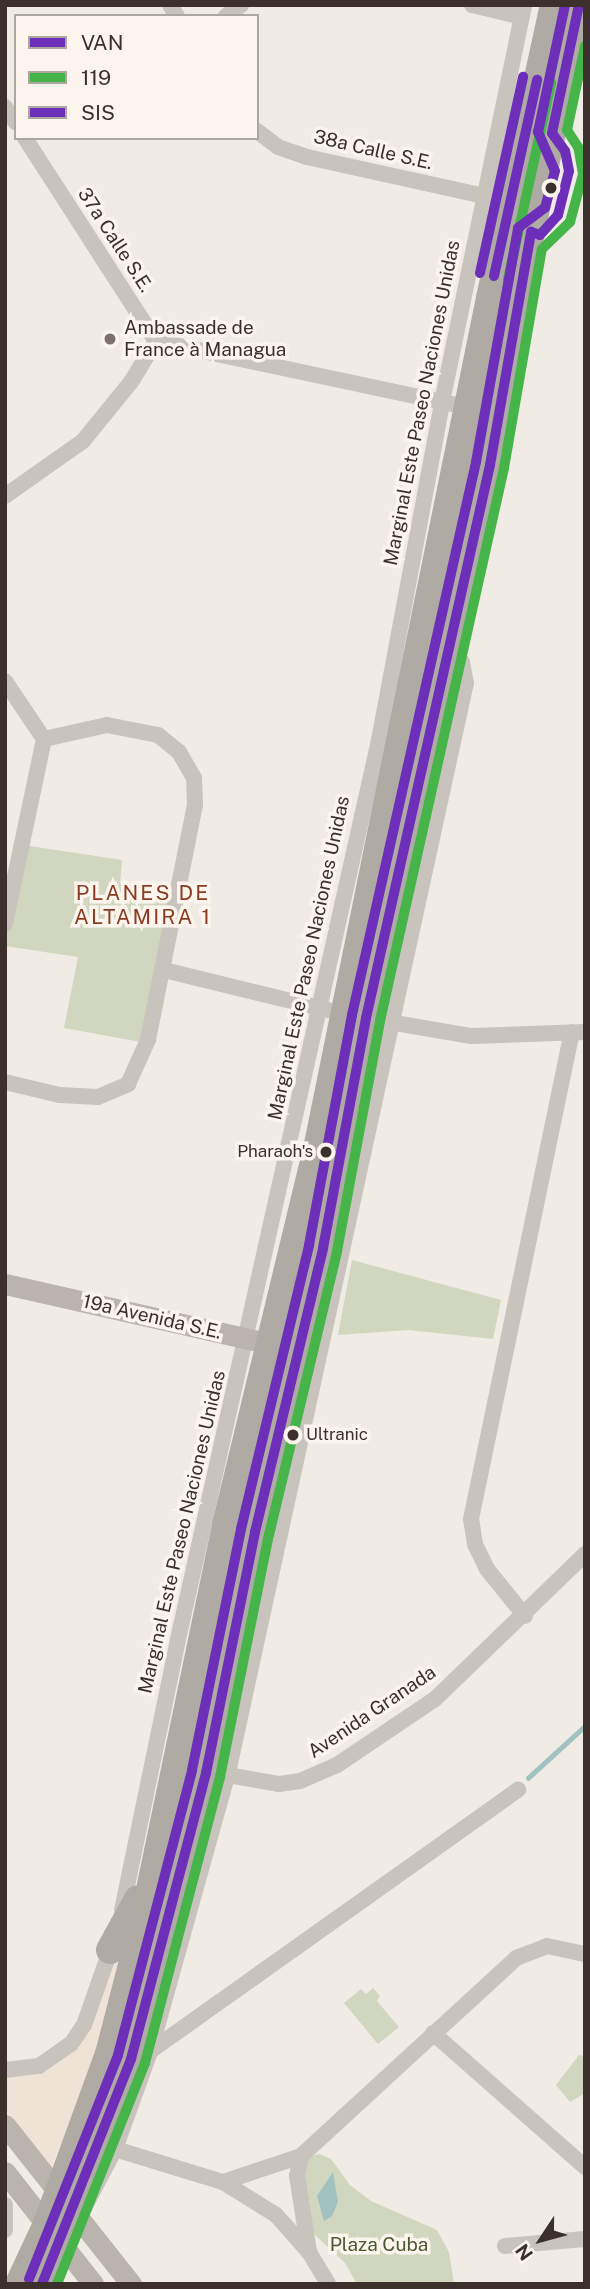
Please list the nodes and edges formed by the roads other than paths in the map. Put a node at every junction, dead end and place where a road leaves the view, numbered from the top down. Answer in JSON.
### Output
{"nodes":[{"id":1,"x":471,"y":5,"type":"edge"},
{"id":2,"x":554,"y":5,"type":"edge"},
{"id":3,"x":579,"y":5,"type":"edge"},
{"id":4,"x":523,"y":11,"type":"edge"},
{"id":5,"x":259,"y":133,"type":"edge"},
{"id":6,"x":26,"y":140,"type":"edge"},
{"id":7,"x":484,"y":196,"type":"junction"},
{"id":8,"x":156,"y":341,"type":"junction"},
{"id":9,"x":456,"y":404,"type":"junction"},
{"id":10,"x":5,"y":496,"type":"edge"},
{"id":11,"x":435,"y":647,"type":"junction"},
{"id":12,"x":5,"y":681,"type":"edge"},
{"id":13,"x":44,"y":738,"type":"junction"},
{"id":14,"x":5,"y":924,"type":"edge"},
{"id":15,"x":163,"y":970,"type":"junction"},
{"id":16,"x":344,"y":1013,"type":"junction"},
{"id":17,"x":394,"y":1023,"type":"junction"},
{"id":18,"x":578,"y":1032,"type":"edge"},
{"id":19,"x":5,"y":1082,"type":"edge"},
{"id":20,"x":5,"y":1284,"type":"edge"},
{"id":21,"x":273,"y":1344,"type":"junction"},
{"id":22,"x":585,"y":1553,"type":"edge"},
{"id":23,"x":525,"y":1616,"type":"junction"},
{"id":24,"x":175,"y":1766,"type":"junction"},
{"id":25,"x":217,"y":1775,"type":"junction"},
{"id":26,"x":518,"y":1790,"type":"dead end"},
{"id":27,"x":166,"y":1825,"type":"junction"},
{"id":28,"x":110,"y":1950,"type":"junction"},
{"id":29,"x":585,"y":1954,"type":"edge"},
{"id":30,"x":433,"y":2033,"type":"junction"},
{"id":31,"x":141,"y":2056,"type":"junction"},
{"id":32,"x":5,"y":2070,"type":"edge"},
{"id":33,"x":5,"y":2125,"type":"edge"},
{"id":34,"x":115,"y":2149,"type":"junction"},
{"id":35,"x":301,"y":2156,"type":"junction"},
{"id":36,"x":585,"y":2167,"type":"edge"},
{"id":37,"x":5,"y":2172,"type":"edge"},
{"id":38,"x":223,"y":2182,"type":"junction"},
{"id":39,"x":5,"y":2205,"type":"edge"},
{"id":40,"x":70,"y":2207,"type":"junction"},
{"id":41,"x":5,"y":2230,"type":"edge"},
{"id":42,"x":53,"y":2233,"type":"junction"},
{"id":43,"x":585,"y":2239,"type":"edge"},
{"id":44,"x":505,"y":2246,"type":"dead end"},
{"id":45,"x":309,"y":2252,"type":"junction"},
{"id":46,"x":19,"y":2284,"type":"edge"},
{"id":47,"x":42,"y":2284,"type":"edge"},
{"id":48,"x":93,"y":2284,"type":"edge"},
{"id":49,"x":131,"y":2284,"type":"edge"},
{"id":50,"x":328,"y":2284,"type":"edge"}],
"edges":[{"from":1,"to":4,"type":"street"},
{"from":2,"to":9,"type":"highway"},
{"from":3,"to":11,"type":"highway"},
{"from":4,"to":7,"type":"street","name":"Marginal Este Paseo Naciones Unidas"},
{"from":5,"to":7,"type":"street","name":"38a Calle S.E."},
{"from":6,"to":8,"type":"street","name":"37a Calle S.E."},
{"from":7,"to":9,"type":"street","name":"Marginal Este Paseo Naciones Unidas"},
{"from":8,"to":9,"type":"street"},
{"from":8,"to":10,"type":"street"},
{"from":9,"to":11,"type":"highway"},
{"from":9,"to":16,"type":"street","name":"Marginal Este Paseo Naciones Unidas"},
{"from":11,"to":16,"type":"highway"},
{"from":11,"to":17,"type":"street"},
{"from":12,"to":13,"type":"street"},
{"from":13,"to":14,"type":"street"},
{"from":13,"to":15,"type":"street"},
{"from":15,"to":16,"type":"street"},
{"from":15,"to":19,"type":"street"},
{"from":16,"to":17,"type":"street"},
{"from":16,"to":21,"type":"highway"},
{"from":17,"to":18,"type":"street"},
{"from":17,"to":25,"type":"street"},
{"from":18,"to":23,"type":"street"},
{"from":20,"to":21,"type":"main road","name":"19a Avenida S.E."},
{"from":21,"to":24,"type":"highway"},
{"from":21,"to":25,"type":"highway"},
{"from":21,"to":28,"type":"street","name":"Marginal Este Paseo Naciones Unidas"},
{"from":22,"to":23,"type":"street","name":"Avenida Granada"},
{"from":23,"to":25,"type":"street","name":"Avenida Granada"},
{"from":24,"to":25,"type":"street","name":"Avenida Granada"},
{"from":24,"to":27,"type":"highway"},
{"from":25,"to":31,"type":"highway"},
{"from":26,"to":31,"type":"street"},
{"from":27,"to":28,"type":"highway"},
{"from":27,"to":40,"type":"highway"},
{"from":28,"to":32,"type":"street","name":"Marginal Este Paseo Naciones Unidas"},
{"from":29,"to":30,"type":"street"},
{"from":30,"to":35,"type":"street"},
{"from":30,"to":36,"type":"street"},
{"from":31,"to":34,"type":"street"},
{"from":31,"to":40,"type":"highway"},
{"from":33,"to":40,"type":"main road"},
{"from":34,"to":38,"type":"street"},
{"from":34,"to":40,"type":"street"},
{"from":35,"to":38,"type":"street"},
{"from":35,"to":45,"type":"street"},
{"from":37,"to":42,"type":"main road"},
{"from":38,"to":45,"type":"street"},
{"from":39,"to":41,"type":"street"},
{"from":40,"to":42,"type":"highway"},
{"from":40,"to":49,"type":"main road"},
{"from":42,"to":46,"type":"highway"},
{"from":42,"to":47,"type":"highway"},
{"from":42,"to":48,"type":"main road"},
{"from":43,"to":44,"type":"street"},
{"from":45,"to":50,"type":"street"}]}
